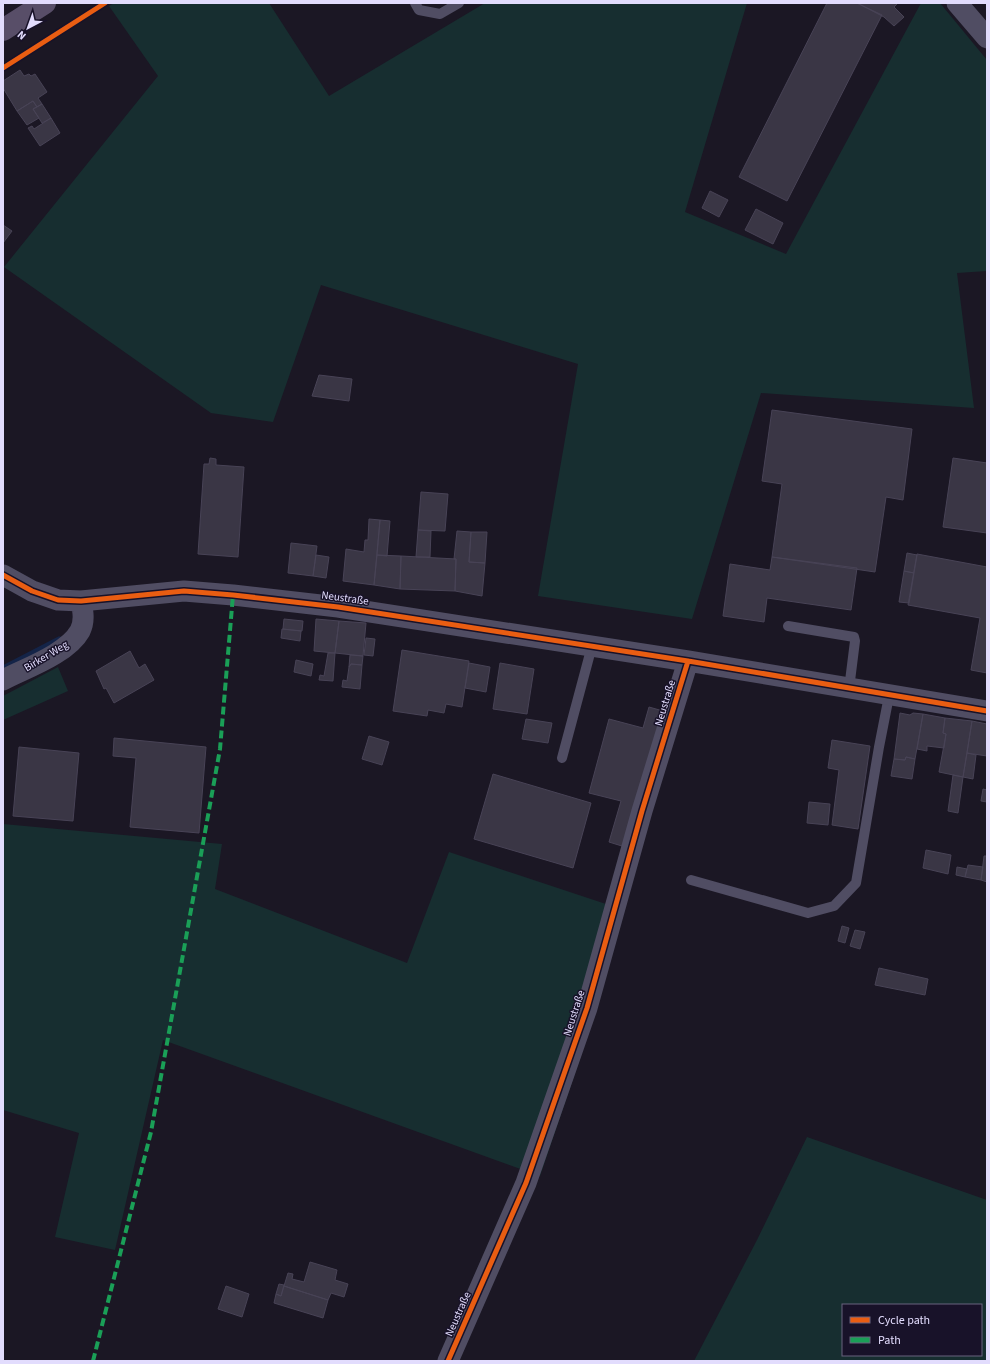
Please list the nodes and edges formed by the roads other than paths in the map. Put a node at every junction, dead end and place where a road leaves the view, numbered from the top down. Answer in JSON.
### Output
{"nodes":[{"id":1,"x":45,"y":3,"type":"edge"},
{"id":2,"x":415,"y":3,"type":"edge"},
{"id":3,"x":460,"y":3,"type":"edge"},
{"id":4,"x":957,"y":3,"type":"edge"},
{"id":5,"x":3,"y":30,"type":"edge"},
{"id":6,"x":987,"y":38,"type":"edge"},
{"id":7,"x":3,"y":575,"type":"edge"},
{"id":8,"x":81,"y":601,"type":"junction"},
{"id":9,"x":788,"y":626,"type":"dead end"},
{"id":10,"x":592,"y":646,"type":"junction"},
{"id":11,"x":688,"y":661,"type":"junction"},
{"id":12,"x":3,"y":680,"type":"edge"},
{"id":13,"x":849,"y":689,"type":"junction"},
{"id":14,"x":889,"y":696,"type":"junction"},
{"id":15,"x":987,"y":711,"type":"edge"},
{"id":16,"x":562,"y":758,"type":"dead end"},
{"id":17,"x":691,"y":880,"type":"dead end"},
{"id":18,"x":448,"y":1361,"type":"edge"}],
"edges":[{"from":1,"to":5,"type":"main road"},
{"from":2,"to":3,"type":"lane"},
{"from":4,"to":6,"type":"street"},
{"from":7,"to":8,"type":"street","name":"Neustraße"},
{"from":8,"to":10,"type":"street","name":"Neustraße"},
{"from":8,"to":12,"type":"street","name":"Birker Weg"},
{"from":9,"to":13,"type":"lane"},
{"from":10,"to":11,"type":"street","name":"Neustraße"},
{"from":10,"to":16,"type":"lane"},
{"from":11,"to":13,"type":"street","name":"Neustraße"},
{"from":11,"to":18,"type":"street","name":"Neustraße"},
{"from":13,"to":14,"type":"street","name":"Neustraße"},
{"from":14,"to":15,"type":"street","name":"Neustraße"},
{"from":14,"to":17,"type":"lane"}]}
